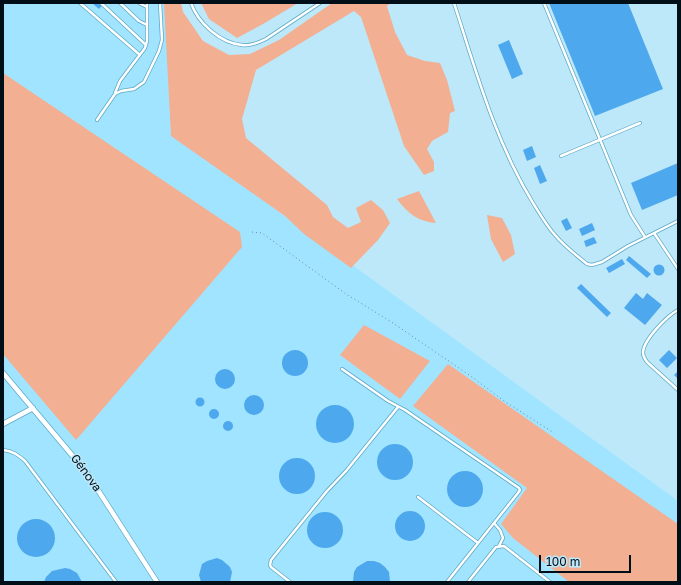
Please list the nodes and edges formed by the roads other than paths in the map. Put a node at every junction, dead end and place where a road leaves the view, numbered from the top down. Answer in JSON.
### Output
{"nodes":[{"id":1,"x":80,"y":3,"type":"edge"},
{"id":2,"x":101,"y":3,"type":"edge"},
{"id":3,"x":120,"y":3,"type":"edge"},
{"id":4,"x":139,"y":3,"type":"edge"},
{"id":5,"x":147,"y":3,"type":"edge"},
{"id":6,"x":160,"y":3,"type":"edge"},
{"id":7,"x":191,"y":3,"type":"edge"},
{"id":8,"x":320,"y":3,"type":"edge"},
{"id":9,"x":454,"y":3,"type":"edge"},
{"id":10,"x":544,"y":3,"type":"edge"},
{"id":11,"x":147,"y":7,"type":"junction"},
{"id":12,"x":147,"y":25,"type":"junction"},
{"id":13,"x":146,"y":44,"type":"junction"},
{"id":14,"x":140,"y":56,"type":"junction"},
{"id":15,"x":115,"y":94,"type":"junction"},
{"id":16,"x":97,"y":120,"type":"dead end"},
{"id":17,"x":640,"y":123,"type":"dead end"},
{"id":18,"x":600,"y":140,"type":"junction"},
{"id":19,"x":561,"y":156,"type":"dead end"},
{"id":20,"x":678,"y":221,"type":"edge"},
{"id":21,"x":654,"y":233,"type":"junction"},
{"id":22,"x":645,"y":237,"type":"junction"},
{"id":23,"x":678,"y":269,"type":"edge"},
{"id":24,"x":678,"y":310,"type":"edge"},
{"id":25,"x":342,"y":369,"type":"dead end"},
{"id":26,"x":3,"y":373,"type":"edge"},
{"id":27,"x":678,"y":390,"type":"edge"},
{"id":28,"x":398,"y":407,"type":"junction"},
{"id":29,"x":33,"y":408,"type":"junction"},
{"id":30,"x":3,"y":424,"type":"edge"},
{"id":31,"x":3,"y":450,"type":"edge"},
{"id":32,"x":418,"y":497,"type":"dead end"},
{"id":33,"x":494,"y":523,"type":"junction"},
{"id":34,"x":478,"y":543,"type":"junction"},
{"id":35,"x":500,"y":546,"type":"junction"},
{"id":36,"x":116,"y":582,"type":"edge"},
{"id":37,"x":157,"y":582,"type":"edge"},
{"id":38,"x":290,"y":582,"type":"edge"},
{"id":39,"x":447,"y":582,"type":"edge"},
{"id":40,"x":468,"y":582,"type":"edge"},
{"id":41,"x":550,"y":582,"type":"edge"}],
"edges":[{"from":1,"to":14,"type":"lane"},
{"from":2,"to":13,"type":"lane"},
{"from":3,"to":12,"type":"lane"},
{"from":4,"to":11,"type":"lane"},
{"from":5,"to":11,"type":"lane"},
{"from":6,"to":15,"type":"lane"},
{"from":7,"to":8,"type":"lane"},
{"from":9,"to":22,"type":"lane"},
{"from":10,"to":18,"type":"lane"},
{"from":11,"to":12,"type":"lane"},
{"from":12,"to":13,"type":"lane"},
{"from":13,"to":14,"type":"lane"},
{"from":14,"to":15,"type":"lane"},
{"from":15,"to":16,"type":"lane"},
{"from":17,"to":18,"type":"lane"},
{"from":18,"to":19,"type":"lane"},
{"from":18,"to":22,"type":"lane"},
{"from":20,"to":21,"type":"lane"},
{"from":21,"to":22,"type":"lane"},
{"from":21,"to":23,"type":"lane"},
{"from":24,"to":27,"type":"lane"},
{"from":25,"to":28,"type":"lane"},
{"from":26,"to":29,"type":"street","name":"Génova"},
{"from":28,"to":33,"type":"lane"},
{"from":28,"to":38,"type":"lane"},
{"from":29,"to":30,"type":"street"},
{"from":29,"to":37,"type":"street","name":"Génova"},
{"from":31,"to":36,"type":"lane"},
{"from":32,"to":34,"type":"lane"},
{"from":33,"to":34,"type":"lane"},
{"from":33,"to":35,"type":"lane"},
{"from":34,"to":39,"type":"lane"},
{"from":35,"to":40,"type":"lane"},
{"from":35,"to":41,"type":"lane"}]}
